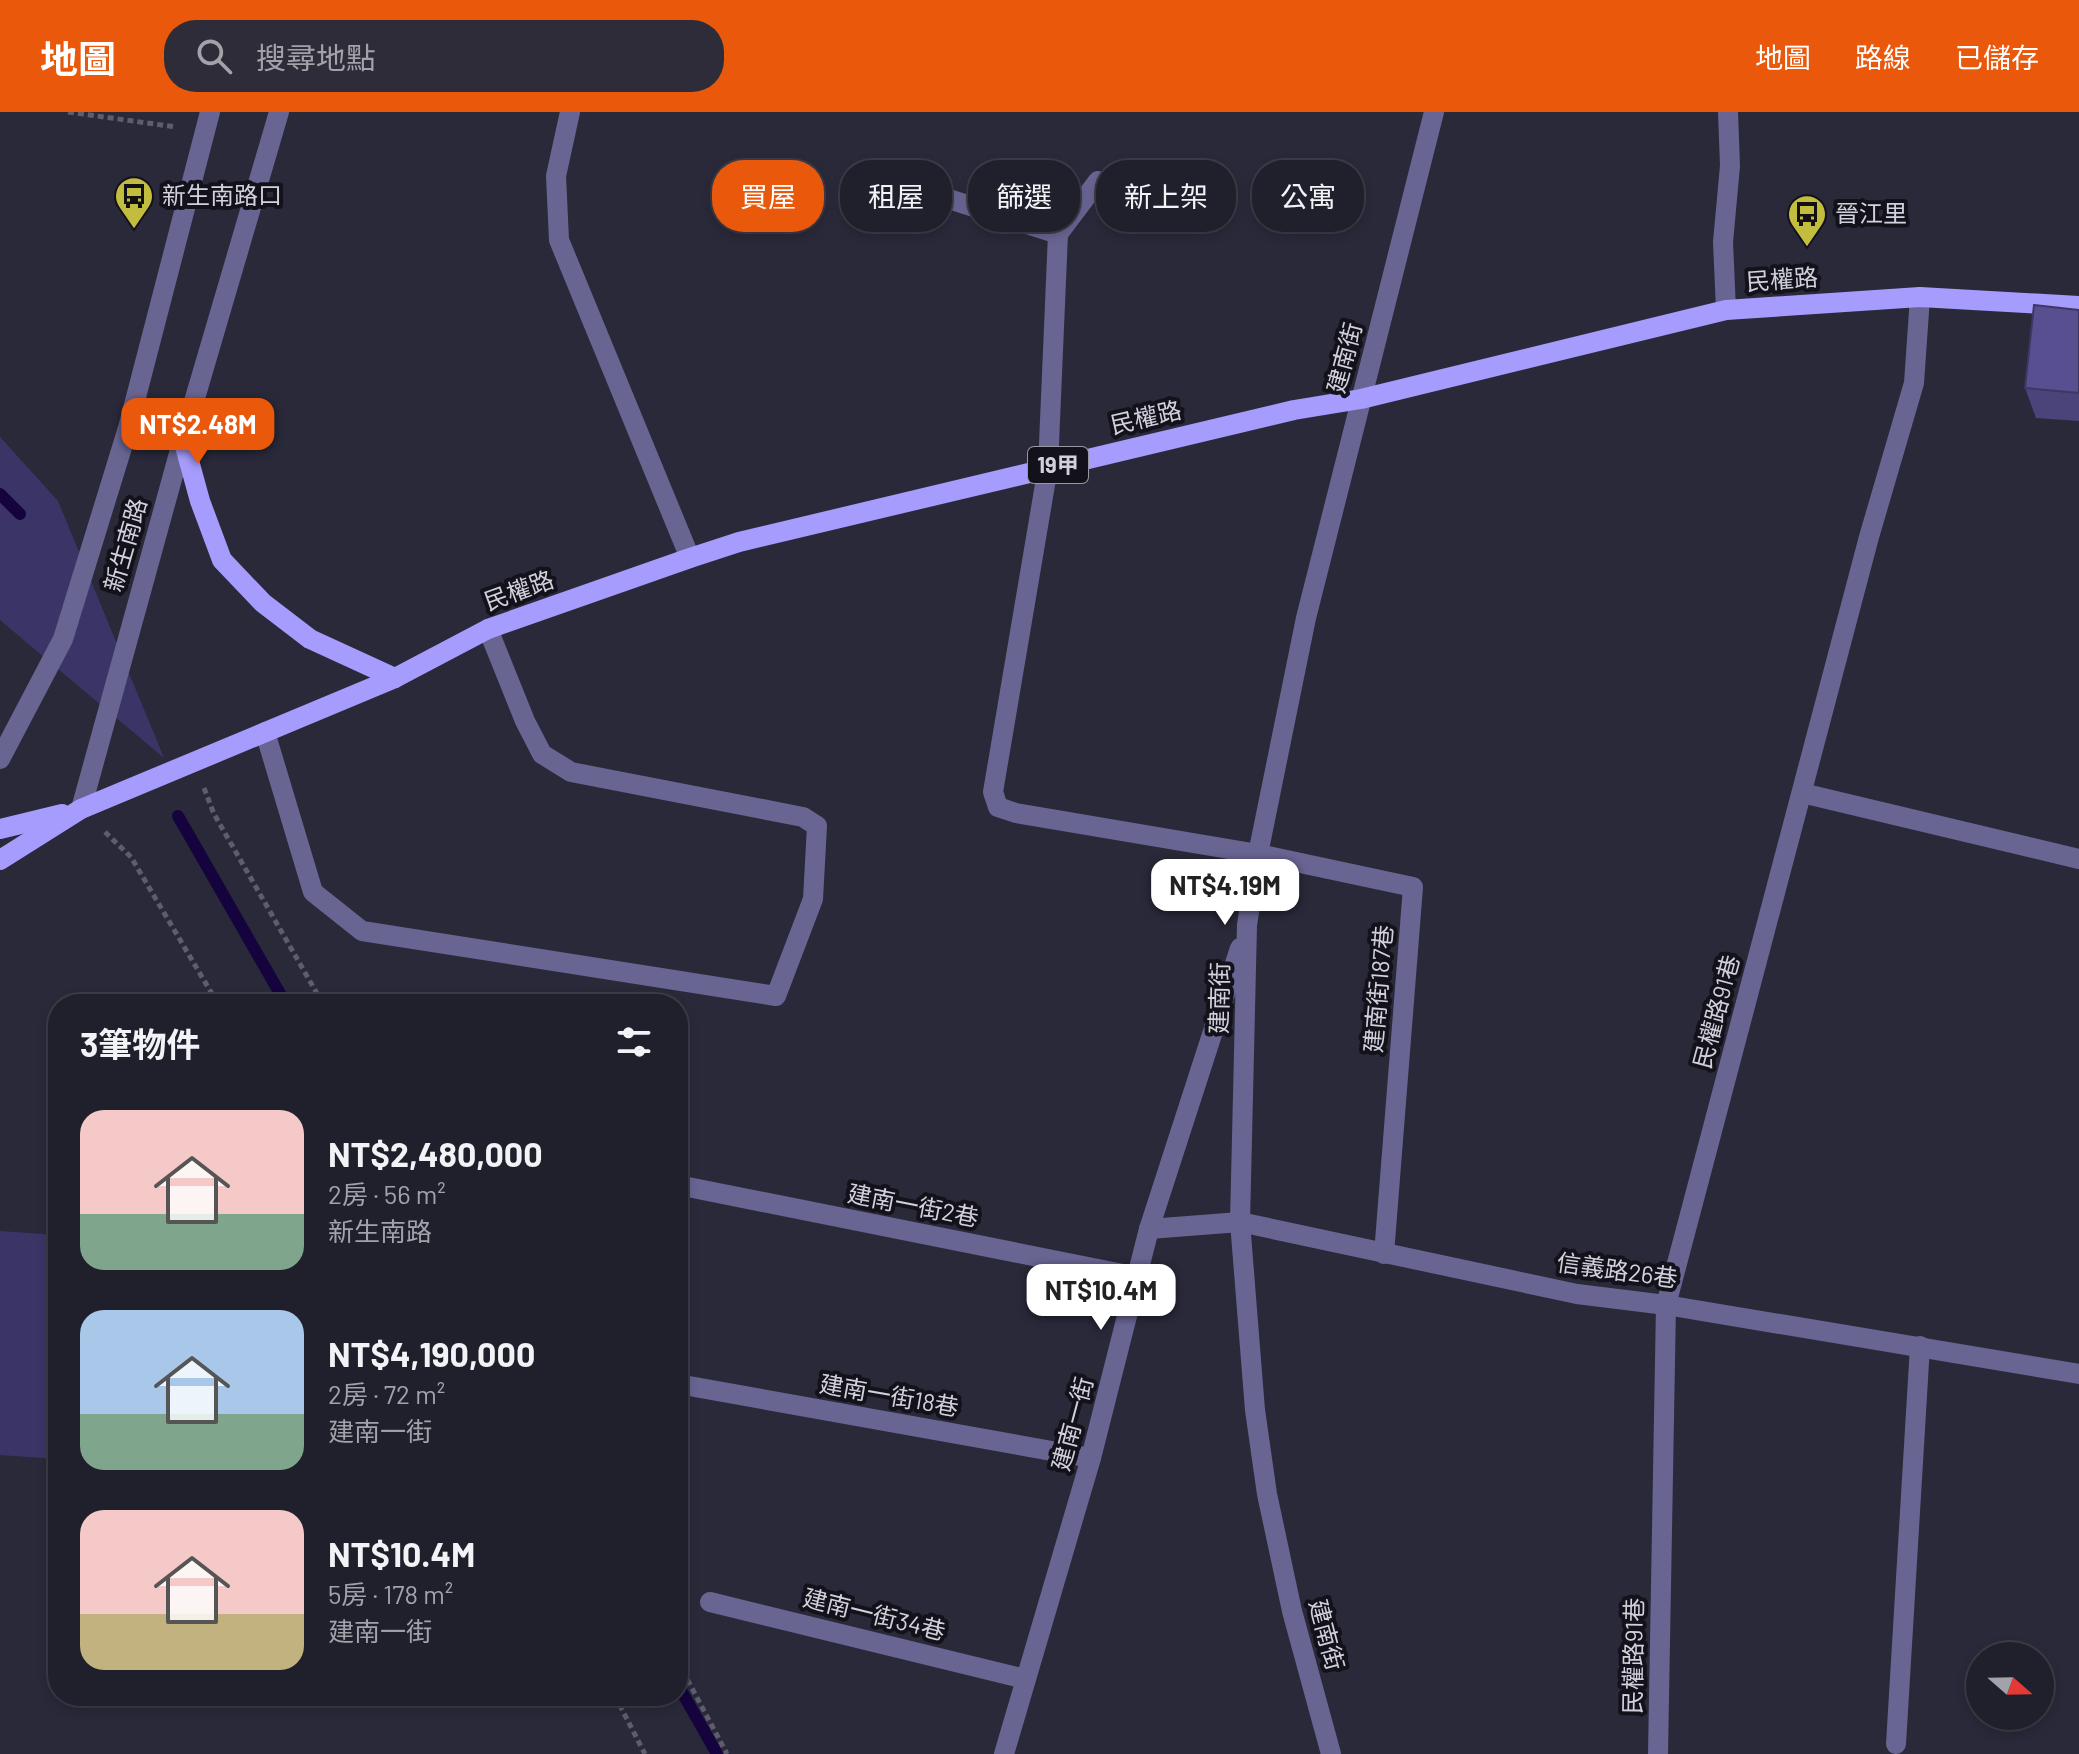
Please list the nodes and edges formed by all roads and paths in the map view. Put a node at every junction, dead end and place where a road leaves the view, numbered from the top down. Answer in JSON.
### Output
{"nodes":[{"id":1,"x":68,"y":112,"type":"edge"},
{"id":2,"x":279,"y":112,"type":"edge"},
{"id":3,"x":570,"y":112,"type":"edge"},
{"id":4,"x":1434,"y":112,"type":"edge"},
{"id":5,"x":1728,"y":112,"type":"edge"},
{"id":6,"x":208,"y":122,"type":"edge"},
{"id":7,"x":1096,"y":184,"type":"edge"},
{"id":8,"x":952,"y":200,"type":"edge"},
{"id":9,"x":1058,"y":234,"type":"junction"},
{"id":10,"x":1920,"y":297,"type":"junction"},
{"id":11,"x":2078,"y":303,"type":"edge"},
{"id":12,"x":1726,"y":310,"type":"junction"},
{"id":13,"x":1361,"y":399,"type":"junction"},
{"id":14,"x":183,"y":439,"type":"junction"},
{"id":15,"x":1048,"y":467,"type":"junction"},
{"id":16,"x":690,"y":558,"type":"junction"},
{"id":17,"x":488,"y":629,"type":"junction"},
{"id":18,"x":395,"y":678,"type":"junction"},
{"id":19,"x":265,"y":732,"type":"junction"},
{"id":20,"x":0,"y":759,"type":"edge"},
{"id":21,"x":193,"y":761,"type":"junction"},
{"id":22,"x":1802,"y":793,"type":"junction"},
{"id":23,"x":81,"y":809,"type":"junction"},
{"id":24,"x":0,"y":829,"type":"edge"},
{"id":25,"x":1258,"y":854,"type":"junction"},
{"id":26,"x":2079,"y":859,"type":"edge"},
{"id":27,"x":0,"y":860,"type":"edge"},
{"id":28,"x":1247,"y":925,"type":"junction"},
{"id":29,"x":212,"y":994,"type":"edge"},
{"id":30,"x":317,"y":994,"type":"edge"},
{"id":31,"x":688,"y":1187,"type":"edge"},
{"id":32,"x":1240,"y":1222,"type":"junction"},
{"id":33,"x":1149,"y":1229,"type":"junction"},
{"id":34,"x":1384,"y":1254,"type":"junction"},
{"id":35,"x":1138,"y":1277,"type":"junction"},
{"id":36,"x":1666,"y":1305,"type":"junction"},
{"id":37,"x":1920,"y":1346,"type":"junction"},
{"id":38,"x":2079,"y":1374,"type":"edge"},
{"id":39,"x":688,"y":1386,"type":"edge"},
{"id":40,"x":1091,"y":1458,"type":"junction"},
{"id":41,"x":710,"y":1602,"type":"dead end"},
{"id":42,"x":1025,"y":1679,"type":"junction"},
{"id":43,"x":688,"y":1681,"type":"edge"},
{"id":44,"x":620,"y":1706,"type":"edge"},
{"id":45,"x":1896,"y":1744,"type":"dead end"},
{"id":46,"x":645,"y":1754,"type":"edge"},
{"id":47,"x":727,"y":1754,"type":"edge"},
{"id":48,"x":1004,"y":1754,"type":"edge"},
{"id":49,"x":1331,"y":1754,"type":"edge"},
{"id":50,"x":1658,"y":1754,"type":"edge"}],
"edges":[{"from":1,"to":6,"type":"path"},
{"from":2,"to":14,"type":"street","name":"新生南路"},
{"from":3,"to":16,"type":"street"},
{"from":4,"to":13,"type":"street","name":"建南街"},
{"from":5,"to":12,"type":"street"},
{"from":6,"to":20,"type":"street","name":"新生南路"},
{"from":7,"to":9,"type":"street"},
{"from":8,"to":9,"type":"street"},
{"from":9,"to":15,"type":"street"},
{"from":10,"to":11,"type":"main road","name":"民權路","number":"19甲"},
{"from":10,"to":12,"type":"main road","name":"民權路","number":"19甲"},
{"from":10,"to":22,"type":"street","name":"民權路91巷"},
{"from":12,"to":13,"type":"main road","name":"民權路","number":"19甲"},
{"from":13,"to":15,"type":"main road","name":"民權路","number":"19甲"},
{"from":13,"to":25,"type":"street","name":"建南街"},
{"from":14,"to":18,"type":"main road"},
{"from":14,"to":23,"type":"street","name":"新生南路"},
{"from":15,"to":16,"type":"main road","name":"民權路","number":"19甲"},
{"from":15,"to":25,"type":"street"},
{"from":16,"to":17,"type":"main road","name":"民權路","number":"19甲"},
{"from":17,"to":18,"type":"main road","name":"民權路","number":"19甲"},
{"from":17,"to":19,"type":"street"},
{"from":18,"to":19,"type":"main road","name":"民權路","number":"19甲"},
{"from":19,"to":21,"type":"main road","name":"民權路","number":"19甲"},
{"from":21,"to":23,"type":"main road","name":"民權路","number":"19甲"},
{"from":21,"to":30,"type":"path"},
{"from":22,"to":26,"type":"street"},
{"from":22,"to":36,"type":"street","name":"民權路91巷"},
{"from":23,"to":24,"type":"main road","number":"19甲"},
{"from":23,"to":27,"type":"main road","number":"19甲"},
{"from":23,"to":29,"type":"path"},
{"from":25,"to":28,"type":"street","name":"建南街"},
{"from":25,"to":34,"type":"street","name":"建南街187巷"},
{"from":28,"to":32,"type":"street","name":"建南街"},
{"from":28,"to":33,"type":"street","name":"建南一街"},
{"from":31,"to":35,"type":"street","name":"建南一街2巷"},
{"from":32,"to":33,"type":"street","name":"信義路26巷"},
{"from":32,"to":34,"type":"street","name":"信義路26巷"},
{"from":32,"to":49,"type":"street","name":"建南街"},
{"from":33,"to":35,"type":"street","name":"建南一街"},
{"from":34,"to":36,"type":"street","name":"信義路26巷"},
{"from":35,"to":40,"type":"street","name":"建南一街"},
{"from":36,"to":37,"type":"street","name":"信義路26巷"},
{"from":36,"to":50,"type":"street","name":"民權路91巷"},
{"from":37,"to":38,"type":"street","name":"信義路26巷"},
{"from":37,"to":45,"type":"street"},
{"from":39,"to":40,"type":"street","name":"建南一街18巷"},
{"from":40,"to":42,"type":"street","name":"建南一街"},
{"from":41,"to":42,"type":"street","name":"建南一街34巷"},
{"from":42,"to":48,"type":"street","name":"建南一街"},
{"from":43,"to":47,"type":"path"},
{"from":44,"to":46,"type":"path"}]}
